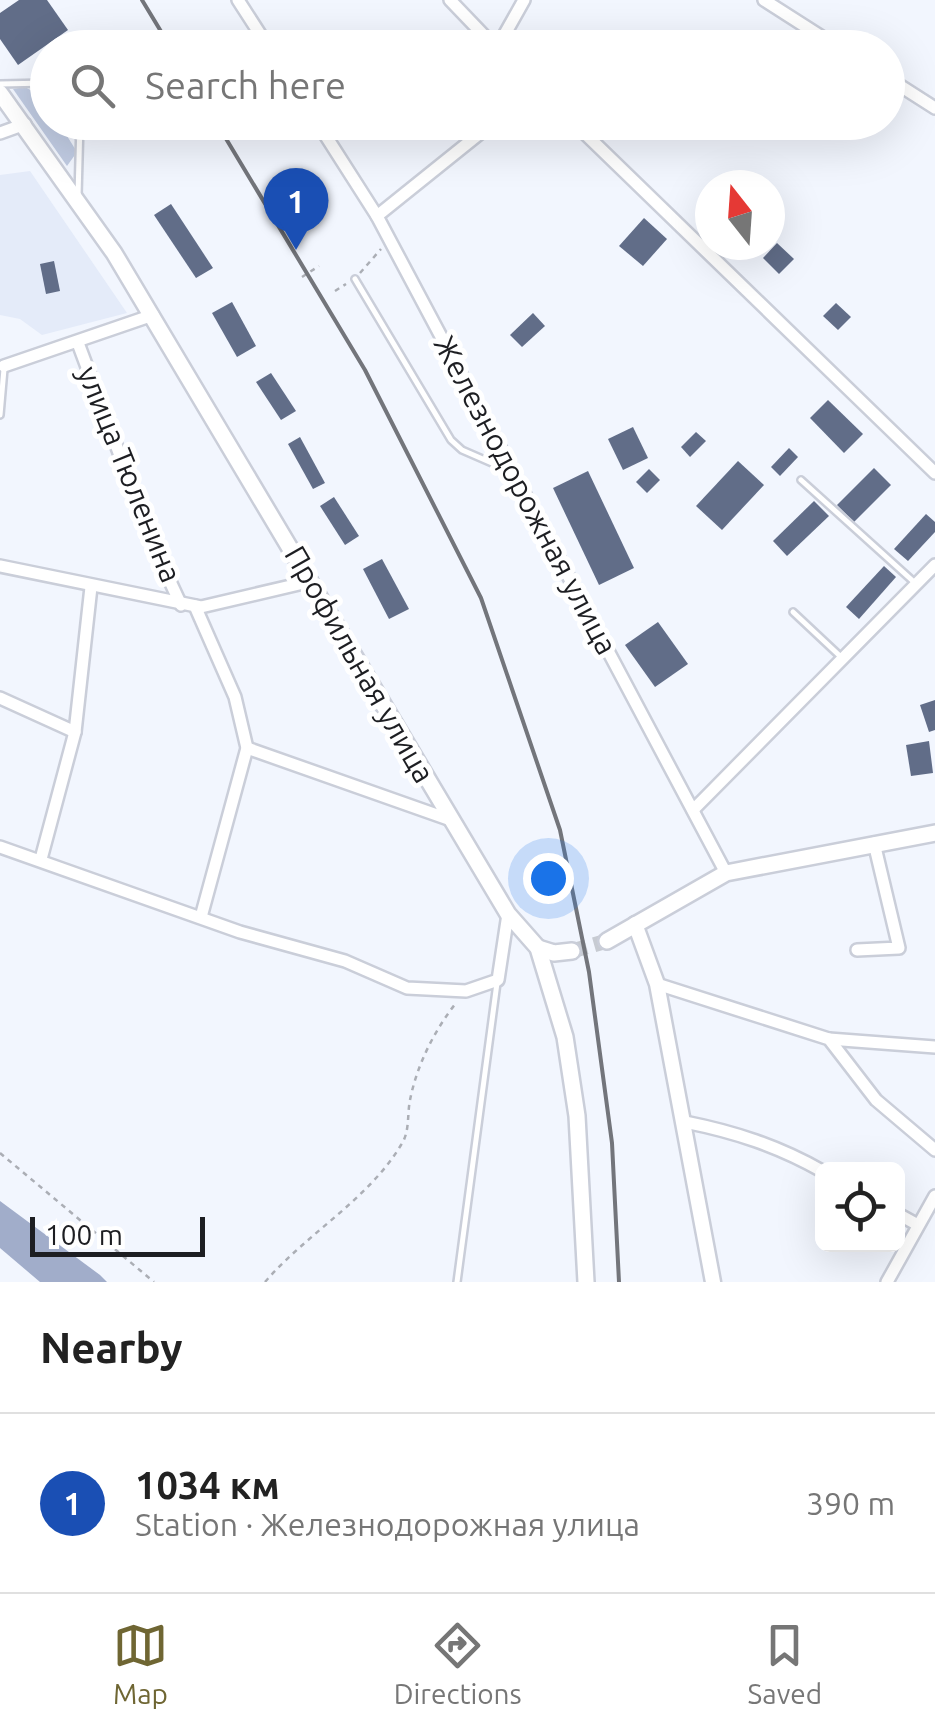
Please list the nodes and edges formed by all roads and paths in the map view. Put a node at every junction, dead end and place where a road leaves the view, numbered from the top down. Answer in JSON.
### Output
{"nodes":[{"id":1,"x":238,"y":0,"type":"edge"},
{"id":2,"x":450,"y":0,"type":"edge"},
{"id":3,"x":524,"y":0,"type":"edge"},
{"id":4,"x":764,"y":0,"type":"edge"},
{"id":5,"x":257,"y":30,"type":"edge"},
{"id":6,"x":479,"y":30,"type":"edge"},
{"id":7,"x":506,"y":30,"type":"edge"},
{"id":8,"x":811,"y":30,"type":"edge"},
{"id":9,"x":30,"y":83,"type":"edge"},
{"id":10,"x":0,"y":84,"type":"edge"},
{"id":11,"x":905,"y":89,"type":"edge"},
{"id":12,"x":0,"y":93,"type":"edge"},
{"id":13,"x":935,"y":108,"type":"edge"},
{"id":14,"x":25,"y":124,"type":"junction"},
{"id":15,"x":30,"y":131,"type":"edge"},
{"id":16,"x":0,"y":133,"type":"edge"},
{"id":17,"x":36,"y":140,"type":"edge"},
{"id":18,"x":80,"y":140,"type":"edge"},
{"id":19,"x":328,"y":140,"type":"edge"},
{"id":20,"x":472,"y":140,"type":"edge"},
{"id":21,"x":592,"y":140,"type":"edge"},
{"id":22,"x":78,"y":199,"type":"junction"},
{"id":23,"x":377,"y":216,"type":"junction"},
{"id":24,"x":388,"y":242,"type":"junction"},
{"id":25,"x":319,"y":266,"type":"dead end"},
{"id":26,"x":302,"y":277,"type":"dead end"},
{"id":27,"x":355,"y":279,"type":"junction"},
{"id":28,"x":335,"y":292,"type":"dead end"},
{"id":29,"x":153,"y":315,"type":"junction"},
{"id":30,"x":78,"y":343,"type":"junction"},
{"id":31,"x":4,"y":366,"type":"joint"},
{"id":32,"x":0,"y":415,"type":"edge"},
{"id":33,"x":935,"y":473,"type":"edge"},
{"id":34,"x":518,"y":474,"type":"junction"},
{"id":35,"x":800,"y":480,"type":"dead end"},
{"id":36,"x":935,"y":565,"type":"edge"},
{"id":37,"x":0,"y":566,"type":"edge"},
{"id":38,"x":312,"y":580,"type":"junction"},
{"id":39,"x":917,"y":584,"type":"junction"},
{"id":40,"x":91,"y":587,"type":"junction"},
{"id":41,"x":181,"y":605,"type":"junction"},
{"id":42,"x":195,"y":606,"type":"junction"},
{"id":43,"x":794,"y":612,"type":"dead end"},
{"id":44,"x":843,"y":659,"type":"junction"},
{"id":45,"x":0,"y":698,"type":"edge"},
{"id":46,"x":74,"y":732,"type":"junction"},
{"id":47,"x":247,"y":748,"type":"junction"},
{"id":48,"x":693,"y":810,"type":"junction"},
{"id":49,"x":452,"y":820,"type":"junction"},
{"id":50,"x":935,"y":833,"type":"edge"},
{"id":51,"x":874,"y":843,"type":"junction"},
{"id":52,"x":0,"y":848,"type":"edge"},
{"id":53,"x":42,"y":859,"type":"junction"},
{"id":54,"x":726,"y":873,"type":"junction"},
{"id":55,"x":508,"y":914,"type":"junction"},
{"id":56,"x":200,"y":917,"type":"junction"},
{"id":57,"x":635,"y":924,"type":"junction"},
{"id":58,"x":607,"y":941,"type":"tunnel mouth"},
{"id":59,"x":538,"y":948,"type":"junction"},
{"id":60,"x":858,"y":950,"type":"dead end"},
{"id":61,"x":572,"y":951,"type":"tunnel mouth"},
{"id":62,"x":498,"y":980,"type":"junction"},
{"id":63,"x":657,"y":984,"type":"junction"},
{"id":64,"x":466,"y":991,"type":"junction"},
{"id":65,"x":829,"y":1039,"type":"junction"},
{"id":66,"x":935,"y":1048,"type":"edge"},
{"id":67,"x":685,"y":1122,"type":"junction"},
{"id":68,"x":935,"y":1150,"type":"edge"},
{"id":69,"x":0,"y":1153,"type":"edge"},
{"id":70,"x":815,"y":1167,"type":"edge"},
{"id":71,"x":935,"y":1196,"type":"edge"},
{"id":72,"x":905,"y":1218,"type":"edge"},
{"id":73,"x":918,"y":1226,"type":"junction"},
{"id":74,"x":154,"y":1282,"type":"edge"},
{"id":75,"x":265,"y":1282,"type":"edge"},
{"id":76,"x":457,"y":1282,"type":"edge"},
{"id":77,"x":586,"y":1282,"type":"edge"},
{"id":78,"x":713,"y":1282,"type":"edge"},
{"id":79,"x":887,"y":1282,"type":"edge"}],
"edges":[{"from":1,"to":5,"type":"street"},
{"from":2,"to":6,"type":"street"},
{"from":3,"to":7,"type":"street"},
{"from":4,"to":8,"type":"street"},
{"from":9,"to":10,"type":"lane"},
{"from":11,"to":13,"type":"street"},
{"from":12,"to":14,"type":"main road","name":"Профильная улица"},
{"from":14,"to":15,"type":"main road","name":"Профильная улица"},
{"from":14,"to":16,"type":"street"},
{"from":17,"to":22,"type":"main road","name":"Профильная улица"},
{"from":18,"to":22,"type":"lane"},
{"from":19,"to":23,"type":"street","name":"Железнодорожная улица"},
{"from":20,"to":23,"type":"street"},
{"from":21,"to":33,"type":"street"},
{"from":22,"to":29,"type":"main road","name":"Профильная улица"},
{"from":23,"to":24,"type":"street","name":"Железнодорожная улица"},
{"from":24,"to":27,"type":"path"},
{"from":24,"to":34,"type":"street","name":"Железнодорожная улица"},
{"from":25,"to":26,"type":"path"},
{"from":27,"to":28,"type":"path"},
{"from":27,"to":34,"type":"lane"},
{"from":29,"to":30,"type":"street"},
{"from":29,"to":38,"type":"main road","name":"Профильная улица"},
{"from":30,"to":31,"type":"street"},
{"from":30,"to":41,"type":"street","name":"улица Тюленина"},
{"from":31,"to":32,"type":"lane"},
{"from":34,"to":48,"type":"street","name":"Железнодорожная улица"},
{"from":35,"to":39,"type":"lane"},
{"from":36,"to":39,"type":"street"},
{"from":37,"to":40,"type":"street"},
{"from":38,"to":42,"type":"street"},
{"from":38,"to":49,"type":"main road","name":"Профильная улица"},
{"from":39,"to":44,"type":"street"},
{"from":40,"to":41,"type":"street"},
{"from":40,"to":46,"type":"street"},
{"from":41,"to":42,"type":"street"},
{"from":42,"to":47,"type":"street"},
{"from":43,"to":44,"type":"lane"},
{"from":44,"to":48,"type":"street"},
{"from":45,"to":46,"type":"street"},
{"from":46,"to":53,"type":"street"},
{"from":47,"to":49,"type":"street"},
{"from":47,"to":56,"type":"street"},
{"from":48,"to":54,"type":"street","name":"Железнодорожная улица"},
{"from":49,"to":55,"type":"main road","name":"Профильная улица"},
{"from":50,"to":51,"type":"main road"},
{"from":51,"to":54,"type":"main road"},
{"from":51,"to":60,"type":"street"},
{"from":52,"to":53,"type":"street"},
{"from":53,"to":56,"type":"street"},
{"from":54,"to":57,"type":"main road"},
{"from":55,"to":59,"type":"main road","name":"Профильная улица"},
{"from":55,"to":62,"type":"street"},
{"from":56,"to":64,"type":"street"},
{"from":57,"to":58,"type":"main road"},
{"from":57,"to":63,"type":"street"},
{"from":59,"to":61,"type":"main road"},
{"from":59,"to":77,"type":"main road","name":"Профильная улица"},
{"from":62,"to":64,"type":"street"},
{"from":62,"to":76,"type":"lane"},
{"from":63,"to":65,"type":"street"},
{"from":63,"to":67,"type":"street"},
{"from":64,"to":75,"type":"path"},
{"from":65,"to":66,"type":"street"},
{"from":65,"to":68,"type":"street"},
{"from":67,"to":70,"type":"street"},
{"from":67,"to":78,"type":"street"},
{"from":69,"to":74,"type":"path"},
{"from":71,"to":73,"type":"street"},
{"from":72,"to":73,"type":"street"},
{"from":73,"to":79,"type":"street"}]}
